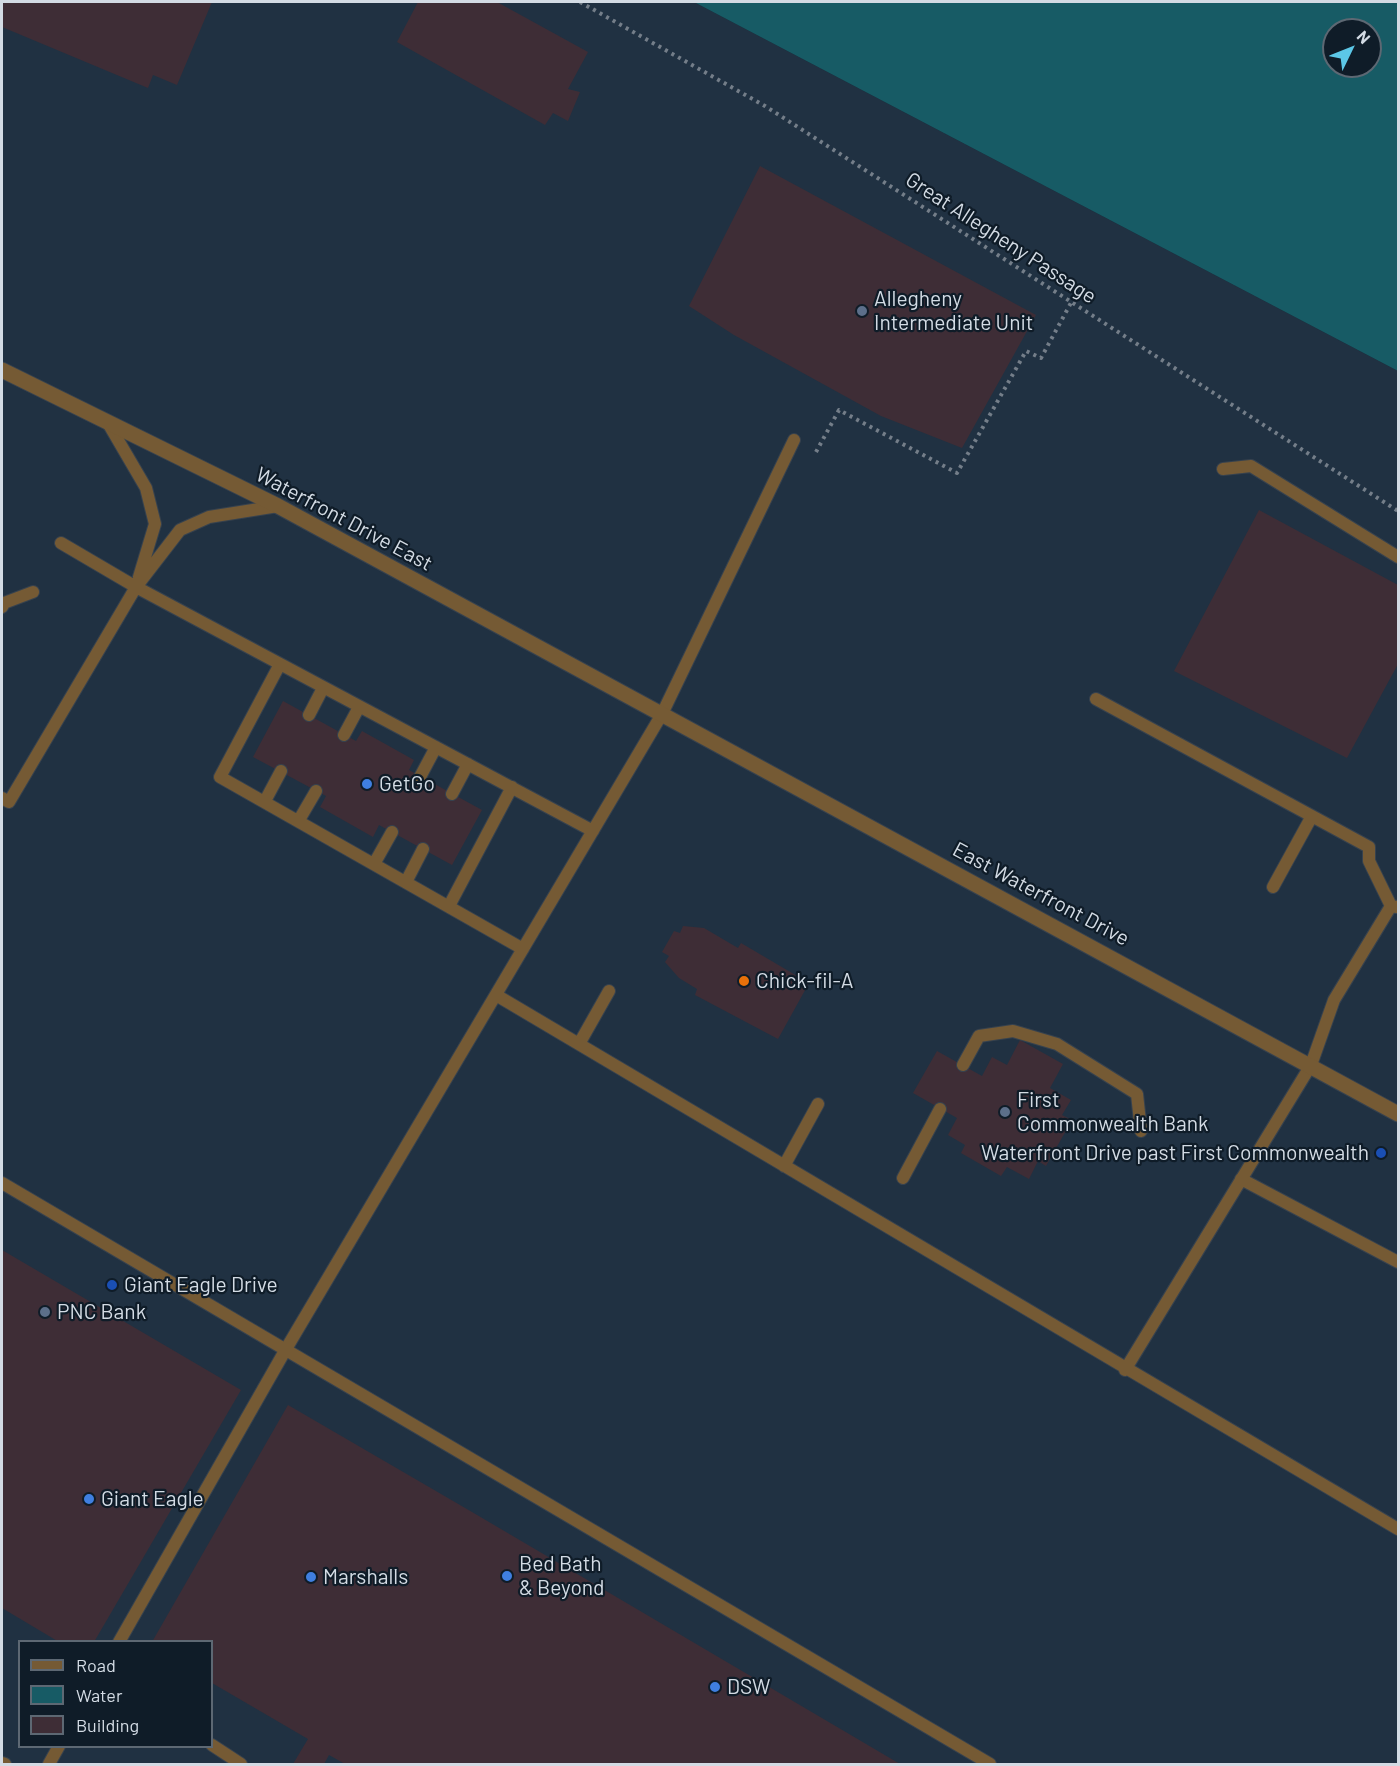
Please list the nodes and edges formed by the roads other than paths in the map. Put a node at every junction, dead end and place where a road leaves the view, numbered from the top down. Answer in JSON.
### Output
{"nodes":[{"id":1,"x":2,"y":370,"type":"edge"},
{"id":2,"x":108,"y":423,"type":"junction"},
{"id":3,"x":794,"y":440,"type":"dead end"},
{"id":4,"x":1223,"y":469,"type":"dead end"},
{"id":5,"x":278,"y":506,"type":"junction"},
{"id":6,"x":61,"y":543,"type":"dead end"},
{"id":7,"x":1398,"y":557,"type":"edge"},
{"id":8,"x":136,"y":587,"type":"junction"},
{"id":9,"x":33,"y":592,"type":"dead end"},
{"id":10,"x":2,"y":607,"type":"edge"},
{"id":11,"x":280,"y":664,"type":"junction"},
{"id":12,"x":323,"y":688,"type":"junction"},
{"id":13,"x":1096,"y":699,"type":"dead end"},
{"id":14,"x":359,"y":707,"type":"junction"},
{"id":15,"x":662,"y":714,"type":"junction"},
{"id":16,"x":309,"y":715,"type":"dead end"},
{"id":17,"x":344,"y":735,"type":"dead end"},
{"id":18,"x":436,"y":747,"type":"junction"},
{"id":19,"x":468,"y":764,"type":"junction"},
{"id":20,"x":280,"y":771,"type":"dead end"},
{"id":21,"x":420,"y":777,"type":"dead end"},
{"id":22,"x":512,"y":788,"type":"junction"},
{"id":23,"x":316,"y":791,"type":"dead end"},
{"id":24,"x":452,"y":794,"type":"dead end"},
{"id":25,"x":2,"y":798,"type":"edge"},
{"id":26,"x":265,"y":801,"type":"junction"},
{"id":27,"x":1312,"y":816,"type":"junction"},
{"id":28,"x":299,"y":820,"type":"junction"},
{"id":29,"x":593,"y":831,"type":"junction"},
{"id":30,"x":392,"y":832,"type":"dead end"},
{"id":31,"x":423,"y":849,"type":"dead end"},
{"id":32,"x":374,"y":864,"type":"junction"},
{"id":33,"x":406,"y":882,"type":"junction"},
{"id":34,"x":1273,"y":887,"type":"dead end"},
{"id":35,"x":450,"y":906,"type":"junction"},
{"id":36,"x":1394,"y":907,"type":"edge"},
{"id":37,"x":523,"y":950,"type":"junction"},
{"id":38,"x":609,"y":991,"type":"dead end"},
{"id":39,"x":496,"y":995,"type":"junction"},
{"id":40,"x":579,"y":1044,"type":"junction"},
{"id":41,"x":963,"y":1065,"type":"dead end"},
{"id":42,"x":1311,"y":1065,"type":"junction"},
{"id":43,"x":818,"y":1104,"type":"dead end"},
{"id":44,"x":940,"y":1109,"type":"dead end"},
{"id":45,"x":1398,"y":1113,"type":"edge"},
{"id":46,"x":1141,"y":1131,"type":"dead end"},
{"id":47,"x":784,"y":1166,"type":"junction"},
{"id":48,"x":903,"y":1178,"type":"dead end"},
{"id":49,"x":1241,"y":1179,"type":"junction"},
{"id":50,"x":2,"y":1183,"type":"edge"},
{"id":51,"x":1398,"y":1262,"type":"edge"},
{"id":52,"x":286,"y":1349,"type":"junction"},
{"id":53,"x":1125,"y":1370,"type":"junction"},
{"id":54,"x":1398,"y":1529,"type":"edge"},
{"id":55,"x":120,"y":1640,"type":"edge"},
{"id":56,"x":213,"y":1746,"type":"edge"},
{"id":57,"x":58,"y":1748,"type":"edge"},
{"id":58,"x":48,"y":1764,"type":"edge"},
{"id":59,"x":241,"y":1764,"type":"edge"},
{"id":60,"x":990,"y":1764,"type":"edge"}],
"edges":[{"from":1,"to":2,"type":"street","name":"Waterfront Drive East"},
{"from":2,"to":5,"type":"street","name":"Waterfront Drive East"},
{"from":2,"to":8,"type":"lane"},
{"from":3,"to":15,"type":"lane"},
{"from":4,"to":7,"type":"lane"},
{"from":5,"to":8,"type":"lane"},
{"from":5,"to":15,"type":"street","name":"Waterfront Drive East"},
{"from":6,"to":8,"type":"lane"},
{"from":8,"to":11,"type":"lane"},
{"from":8,"to":25,"type":"lane"},
{"from":9,"to":10,"type":"lane"},
{"from":11,"to":12,"type":"lane"},
{"from":11,"to":26,"type":"lane"},
{"from":12,"to":14,"type":"lane"},
{"from":12,"to":16,"type":"lane"},
{"from":13,"to":27,"type":"lane"},
{"from":14,"to":17,"type":"lane"},
{"from":14,"to":18,"type":"lane"},
{"from":15,"to":29,"type":"lane"},
{"from":15,"to":42,"type":"street","name":"East Waterfront Drive"},
{"from":18,"to":19,"type":"lane"},
{"from":18,"to":21,"type":"lane"},
{"from":19,"to":22,"type":"lane"},
{"from":19,"to":24,"type":"lane"},
{"from":20,"to":26,"type":"lane"},
{"from":22,"to":29,"type":"lane"},
{"from":22,"to":35,"type":"lane"},
{"from":23,"to":28,"type":"lane"},
{"from":26,"to":28,"type":"lane"},
{"from":27,"to":34,"type":"lane"},
{"from":27,"to":36,"type":"lane"},
{"from":28,"to":32,"type":"lane"},
{"from":29,"to":37,"type":"lane"},
{"from":30,"to":32,"type":"lane"},
{"from":31,"to":33,"type":"lane"},
{"from":32,"to":33,"type":"lane"},
{"from":33,"to":35,"type":"lane"},
{"from":35,"to":37,"type":"lane"},
{"from":36,"to":42,"type":"lane"},
{"from":37,"to":39,"type":"lane"},
{"from":38,"to":40,"type":"lane"},
{"from":39,"to":40,"type":"lane"},
{"from":39,"to":52,"type":"lane"},
{"from":40,"to":47,"type":"lane"},
{"from":41,"to":46,"type":"lane"},
{"from":42,"to":45,"type":"street","name":"East Waterfront Drive"},
{"from":42,"to":49,"type":"lane"},
{"from":43,"to":47,"type":"lane"},
{"from":44,"to":48,"type":"lane"},
{"from":47,"to":53,"type":"lane"},
{"from":49,"to":51,"type":"lane"},
{"from":49,"to":53,"type":"lane"},
{"from":50,"to":52,"type":"lane"},
{"from":52,"to":55,"type":"lane"},
{"from":52,"to":60,"type":"lane"},
{"from":53,"to":54,"type":"lane"},
{"from":56,"to":59,"type":"lane"},
{"from":57,"to":58,"type":"lane"}]}
